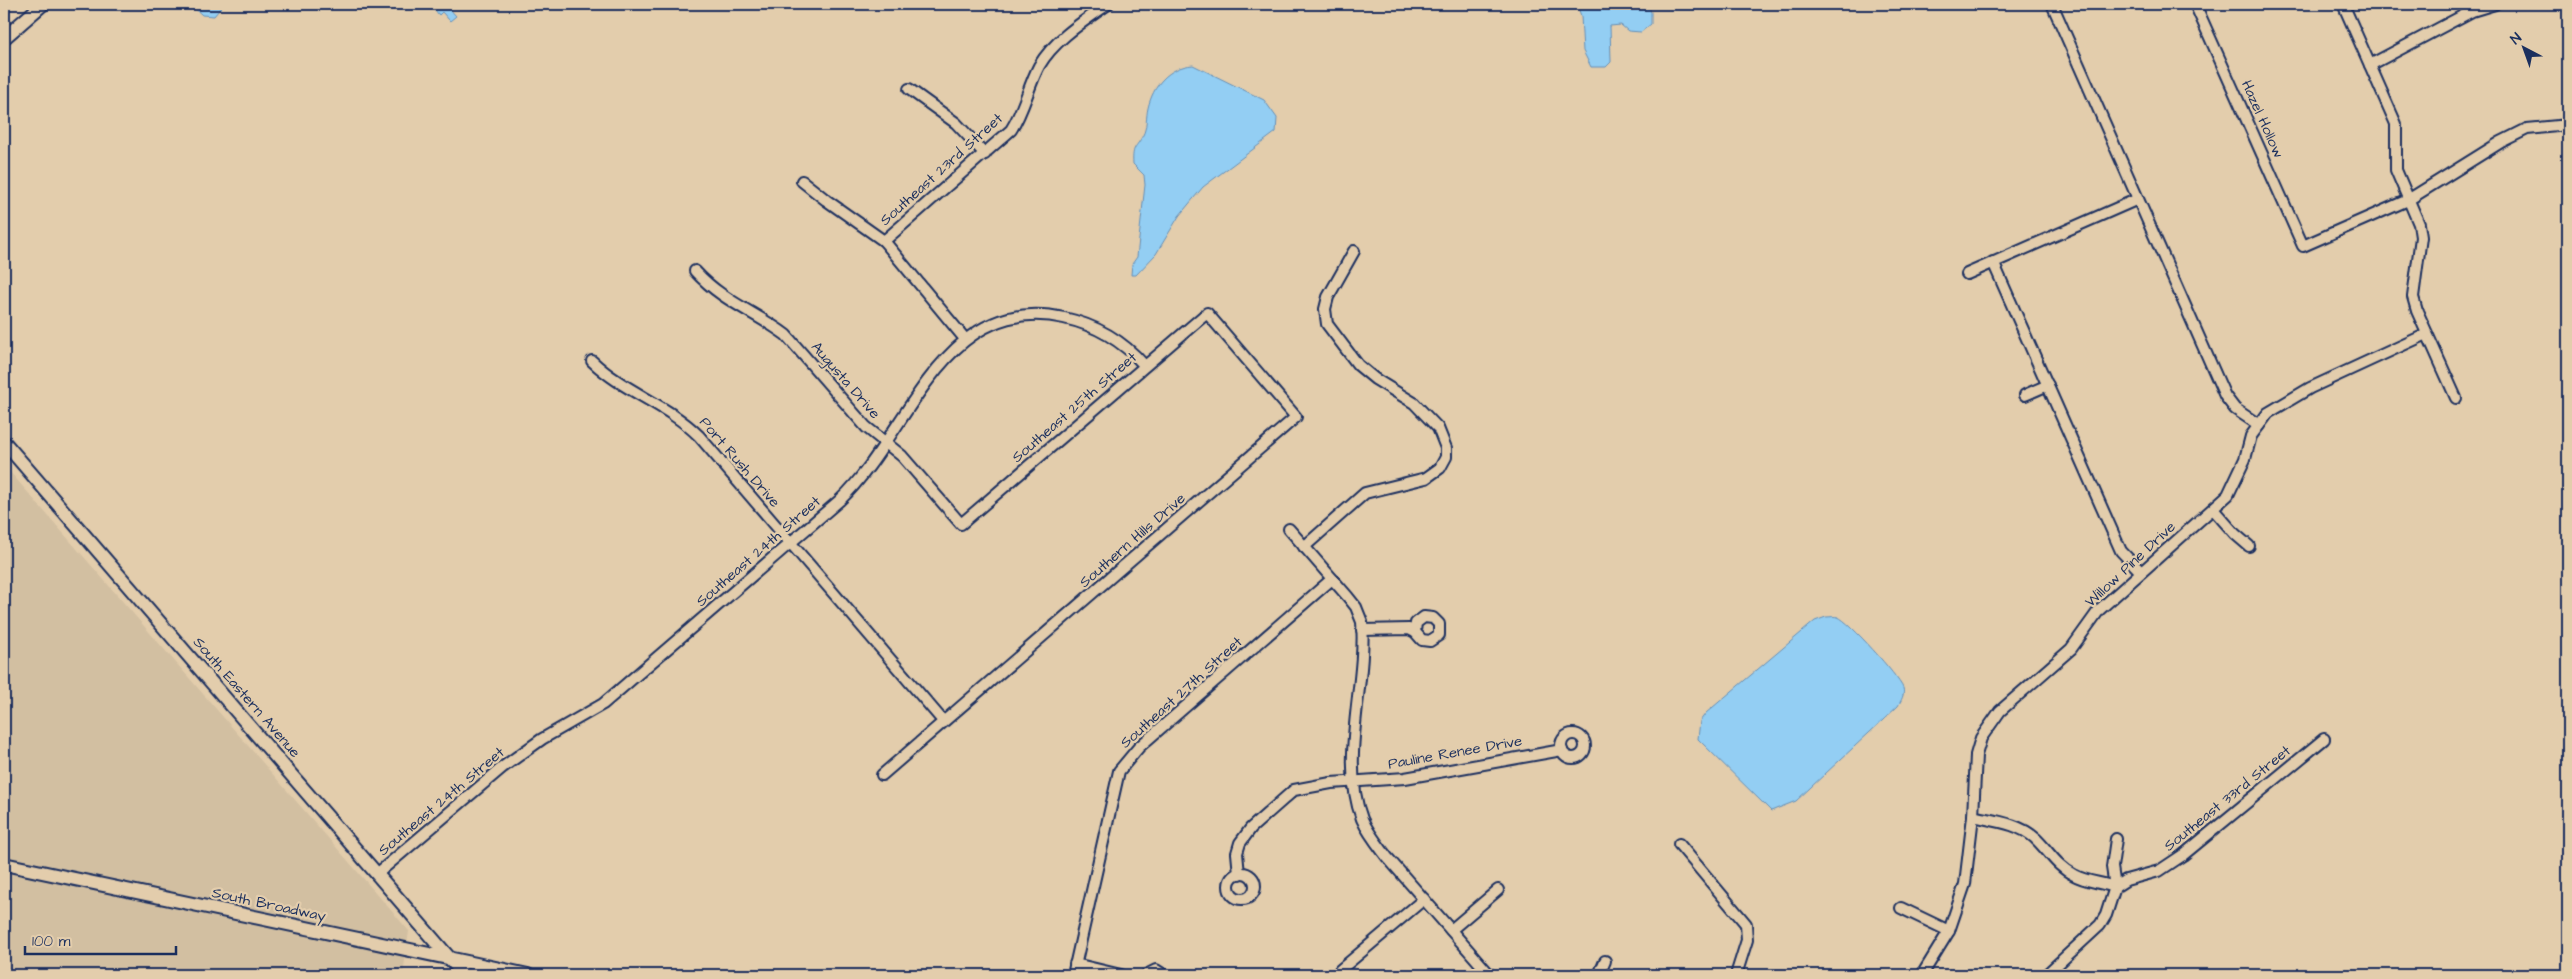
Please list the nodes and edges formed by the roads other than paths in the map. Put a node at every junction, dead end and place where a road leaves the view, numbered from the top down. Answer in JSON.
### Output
{"nodes":[{"id":1,"x":43,"y":4,"type":"edge"},
{"id":2,"x":1108,"y":4,"type":"edge"},
{"id":3,"x":2052,"y":4,"type":"edge"},
{"id":4,"x":2196,"y":4,"type":"edge"},
{"id":5,"x":2343,"y":4,"type":"edge"},
{"id":6,"x":2495,"y":4,"type":"edge"},
{"id":7,"x":4,"y":38,"type":"edge"},
{"id":8,"x":2370,"y":65,"type":"junction"},
{"id":9,"x":909,"y":89,"type":"dead end"},
{"id":10,"x":2568,"y":125,"type":"edge"},
{"id":11,"x":984,"y":154,"type":"junction"},
{"id":12,"x":802,"y":181,"type":"dead end"},
{"id":13,"x":2138,"y":199,"type":"junction"},
{"id":14,"x":2408,"y":200,"type":"junction"},
{"id":15,"x":884,"y":241,"type":"junction"},
{"id":16,"x":1354,"y":251,"type":"dead end"},
{"id":17,"x":1993,"y":262,"type":"junction"},
{"id":18,"x":695,"y":271,"type":"dead end"},
{"id":19,"x":1967,"y":274,"type":"dead end"},
{"id":20,"x":1207,"y":313,"type":"joint"},
{"id":21,"x":2427,"y":334,"type":"junction"},
{"id":22,"x":965,"y":339,"type":"junction"},
{"id":23,"x":592,"y":361,"type":"dead end"},
{"id":24,"x":1144,"y":365,"type":"junction"},
{"id":25,"x":2048,"y":385,"type":"junction"},
{"id":26,"x":2025,"y":395,"type":"dead end"},
{"id":27,"x":2456,"y":398,"type":"dead end"},
{"id":28,"x":2260,"y":425,"type":"junction"},
{"id":29,"x":4,"y":442,"type":"edge"},
{"id":30,"x":886,"y":443,"type":"junction"},
{"id":31,"x":2213,"y":509,"type":"junction"},
{"id":32,"x":961,"y":524,"type":"joint"},
{"id":33,"x":1289,"y":529,"type":"dead end"},
{"id":34,"x":790,"y":543,"type":"junction"},
{"id":35,"x":2249,"y":546,"type":"dead end"},
{"id":36,"x":1304,"y":547,"type":"junction"},
{"id":37,"x":2141,"y":572,"type":"junction"},
{"id":38,"x":1332,"y":579,"type":"junction"},
{"id":39,"x":1362,"y":630,"type":"junction"},
{"id":40,"x":1415,"y":632,"type":"dead end"},
{"id":41,"x":944,"y":721,"type":"junction"},
{"id":42,"x":2324,"y":739,"type":"dead end"},
{"id":43,"x":1562,"y":750,"type":"dead end"},
{"id":44,"x":882,"y":774,"type":"dead end"},
{"id":45,"x":1353,"y":782,"type":"junction"},
{"id":46,"x":1973,"y":816,"type":"junction"},
{"id":47,"x":2116,"y":839,"type":"dead end"},
{"id":48,"x":1679,"y":844,"type":"dead end"},
{"id":49,"x":4,"y":864,"type":"edge"},
{"id":50,"x":378,"y":873,"type":"junction"},
{"id":51,"x":1239,"y":874,"type":"dead end"},
{"id":52,"x":2115,"y":887,"type":"junction"},
{"id":53,"x":1498,"y":890,"type":"dead end"},
{"id":54,"x":1424,"y":899,"type":"junction"},
{"id":55,"x":1901,"y":908,"type":"dead end"},
{"id":56,"x":1451,"y":930,"type":"junction"},
{"id":57,"x":1948,"y":931,"type":"junction"},
{"id":58,"x":451,"y":959,"type":"junction"},
{"id":59,"x":1605,"y":961,"type":"dead end"},
{"id":60,"x":1075,"y":964,"type":"junction"},
{"id":61,"x":1340,"y":970,"type":"dead end"},
{"id":62,"x":464,"y":975,"type":"edge"},
{"id":63,"x":528,"y":975,"type":"edge"},
{"id":64,"x":1073,"y":975,"type":"edge"},
{"id":65,"x":1121,"y":975,"type":"edge"},
{"id":66,"x":1146,"y":975,"type":"edge"},
{"id":67,"x":1164,"y":975,"type":"edge"},
{"id":68,"x":1490,"y":975,"type":"edge"},
{"id":69,"x":1599,"y":975,"type":"edge"},
{"id":70,"x":1736,"y":975,"type":"edge"},
{"id":71,"x":1922,"y":975,"type":"edge"},
{"id":72,"x":2046,"y":975,"type":"edge"}],
"edges":[{"from":1,"to":7,"type":"street"},
{"from":2,"to":11,"type":"street","name":"Southeast 23rd Street"},
{"from":3,"to":13,"type":"street"},
{"from":4,"to":14,"type":"street","name":"Hazel Hollow"},
{"from":5,"to":8,"type":"street"},
{"from":6,"to":8,"type":"street"},
{"from":8,"to":14,"type":"street"},
{"from":9,"to":11,"type":"street"},
{"from":10,"to":14,"type":"street"},
{"from":11,"to":15,"type":"street","name":"Southeast 23rd Street"},
{"from":12,"to":15,"type":"street"},
{"from":13,"to":17,"type":"street"},
{"from":13,"to":28,"type":"street"},
{"from":14,"to":21,"type":"street"},
{"from":15,"to":22,"type":"street"},
{"from":16,"to":36,"type":"street"},
{"from":17,"to":19,"type":"street"},
{"from":17,"to":25,"type":"street"},
{"from":18,"to":30,"type":"street","name":"Augusta Drive"},
{"from":20,"to":24,"type":"street","name":"Southeast 25th Street"},
{"from":20,"to":41,"type":"street","name":"Southern Hills Drive"},
{"from":21,"to":27,"type":"street"},
{"from":21,"to":28,"type":"street","name":"Willow Pine Drive"},
{"from":22,"to":24,"type":"street","name":"Southeast 24th Street"},
{"from":22,"to":30,"type":"street","name":"Southeast 24th Street"},
{"from":23,"to":34,"type":"street","name":"Port Rush Drive"},
{"from":24,"to":32,"type":"street","name":"Southeast 25th Street"},
{"from":25,"to":26,"type":"street"},
{"from":25,"to":37,"type":"street"},
{"from":28,"to":31,"type":"street","name":"Willow Pine Drive"},
{"from":29,"to":50,"type":"street","name":"South Eastern Avenue"},
{"from":30,"to":32,"type":"street","name":"Augusta Drive"},
{"from":30,"to":34,"type":"street","name":"Southeast 24th Street"},
{"from":31,"to":35,"type":"street"},
{"from":31,"to":37,"type":"street","name":"Willow Pine Drive"},
{"from":33,"to":36,"type":"street"},
{"from":34,"to":41,"type":"street","name":"Port Rush Drive"},
{"from":34,"to":50,"type":"street","name":"Southeast 24th Street"},
{"from":36,"to":38,"type":"street"},
{"from":37,"to":46,"type":"street","name":"Willow Pine Drive"},
{"from":38,"to":39,"type":"street"},
{"from":38,"to":60,"type":"street","name":"Southeast 27th Street"},
{"from":39,"to":40,"type":"street"},
{"from":39,"to":45,"type":"street"},
{"from":41,"to":44,"type":"street","name":"Southern Hills Drive"},
{"from":42,"to":52,"type":"street","name":"Southeast 33rd Street"},
{"from":43,"to":45,"type":"street","name":"Pauline Renee Drive"},
{"from":45,"to":51,"type":"street","name":"Pauline Renee Drive"},
{"from":45,"to":54,"type":"street"},
{"from":46,"to":52,"type":"street"},
{"from":46,"to":57,"type":"street","name":"Willow Pine Drive"},
{"from":47,"to":52,"type":"street"},
{"from":48,"to":70,"type":"street"},
{"from":49,"to":58,"type":"street","name":"South Broadway"},
{"from":50,"to":58,"type":"street","name":"South Eastern Avenue"},
{"from":52,"to":72,"type":"street"},
{"from":53,"to":56,"type":"street"},
{"from":54,"to":56,"type":"street"},
{"from":54,"to":61,"type":"street"},
{"from":55,"to":57,"type":"street"},
{"from":56,"to":68,"type":"street"},
{"from":57,"to":71,"type":"street","name":"Willow Pine Drive"},
{"from":58,"to":62,"type":"street","name":"South Eastern Avenue"},
{"from":58,"to":63,"type":"street","name":"South Broadway"},
{"from":59,"to":69,"type":"street"},
{"from":60,"to":64,"type":"street","name":"Southeast 27th Street"},
{"from":60,"to":65,"type":"street"},
{"from":66,"to":67,"type":"street"}]}
